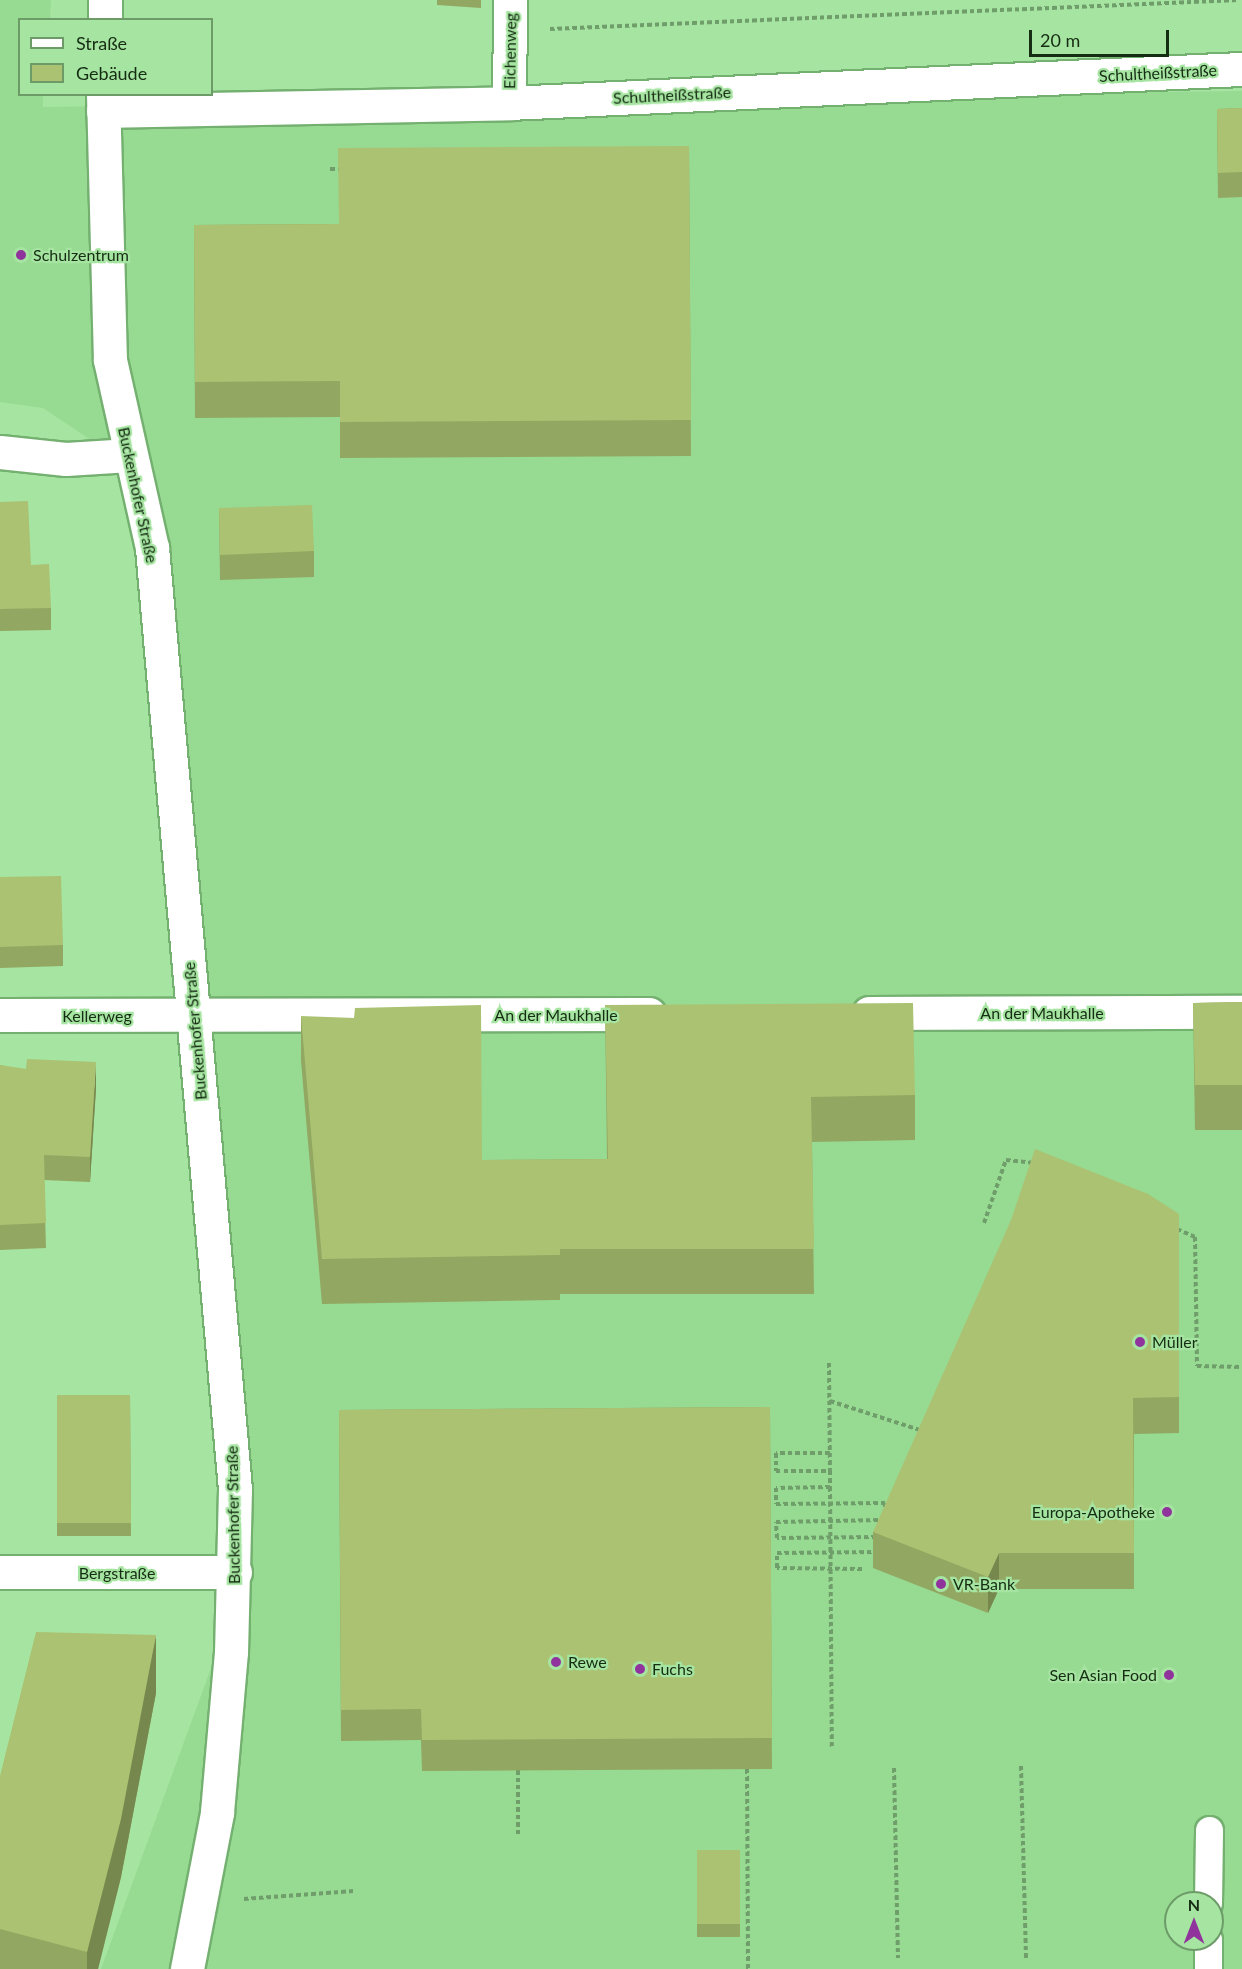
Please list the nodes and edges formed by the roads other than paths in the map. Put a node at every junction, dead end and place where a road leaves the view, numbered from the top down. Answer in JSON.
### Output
{"nodes":[{"id":1,"x":105,"y":0,"type":"edge"},
{"id":2,"x":510,"y":15,"type":"edge"},
{"id":3,"x":105,"y":18,"type":"edge"},
{"id":4,"x":1241,"y":64,"type":"edge"},
{"id":5,"x":103,"y":103,"type":"edge"},
{"id":6,"x":509,"y":103,"type":"junction"},
{"id":7,"x":0,"y":452,"type":"edge"},
{"id":8,"x":130,"y":455,"type":"junction"},
{"id":9,"x":1242,"y":1012,"type":"edge"},
{"id":10,"x":837,"y":1013,"type":"edge"},
{"id":11,"x":682,"y":1014,"type":"edge"},
{"id":12,"x":0,"y":1015,"type":"edge"},
{"id":13,"x":194,"y":1016,"type":"junction"},
{"id":14,"x":0,"y":1572,"type":"edge"},
{"id":15,"x":235,"y":1572,"type":"junction"},
{"id":16,"x":1209,"y":1830,"type":"dead end"},
{"id":17,"x":1208,"y":1891,"type":"edge"},
{"id":18,"x":1208,"y":1951,"type":"edge"},
{"id":19,"x":188,"y":1969,"type":"edge"},
{"id":20,"x":1208,"y":1969,"type":"edge"}],
"edges":[{"from":1,"to":3,"type":"street"},
{"from":2,"to":6,"type":"street","name":"Eichenweg"},
{"from":4,"to":6,"type":"street","name":"Schultheißstraße"},
{"from":5,"to":6,"type":"street","name":"Schultheißstraße"},
{"from":5,"to":8,"type":"street","name":"Buckenhofer Straße"},
{"from":7,"to":8,"type":"street"},
{"from":8,"to":13,"type":"street","name":"Buckenhofer Straße"},
{"from":9,"to":10,"type":"street","name":"An der Maukhalle"},
{"from":11,"to":13,"type":"street","name":"An der Maukhalle"},
{"from":12,"to":13,"type":"street","name":"Kellerweg"},
{"from":13,"to":15,"type":"street","name":"Buckenhofer Straße"},
{"from":14,"to":15,"type":"street","name":"Bergstraße"},
{"from":15,"to":19,"type":"street","name":"Buckenhofer Straße"},
{"from":16,"to":17,"type":"lane"},
{"from":18,"to":20,"type":"lane"}]}
